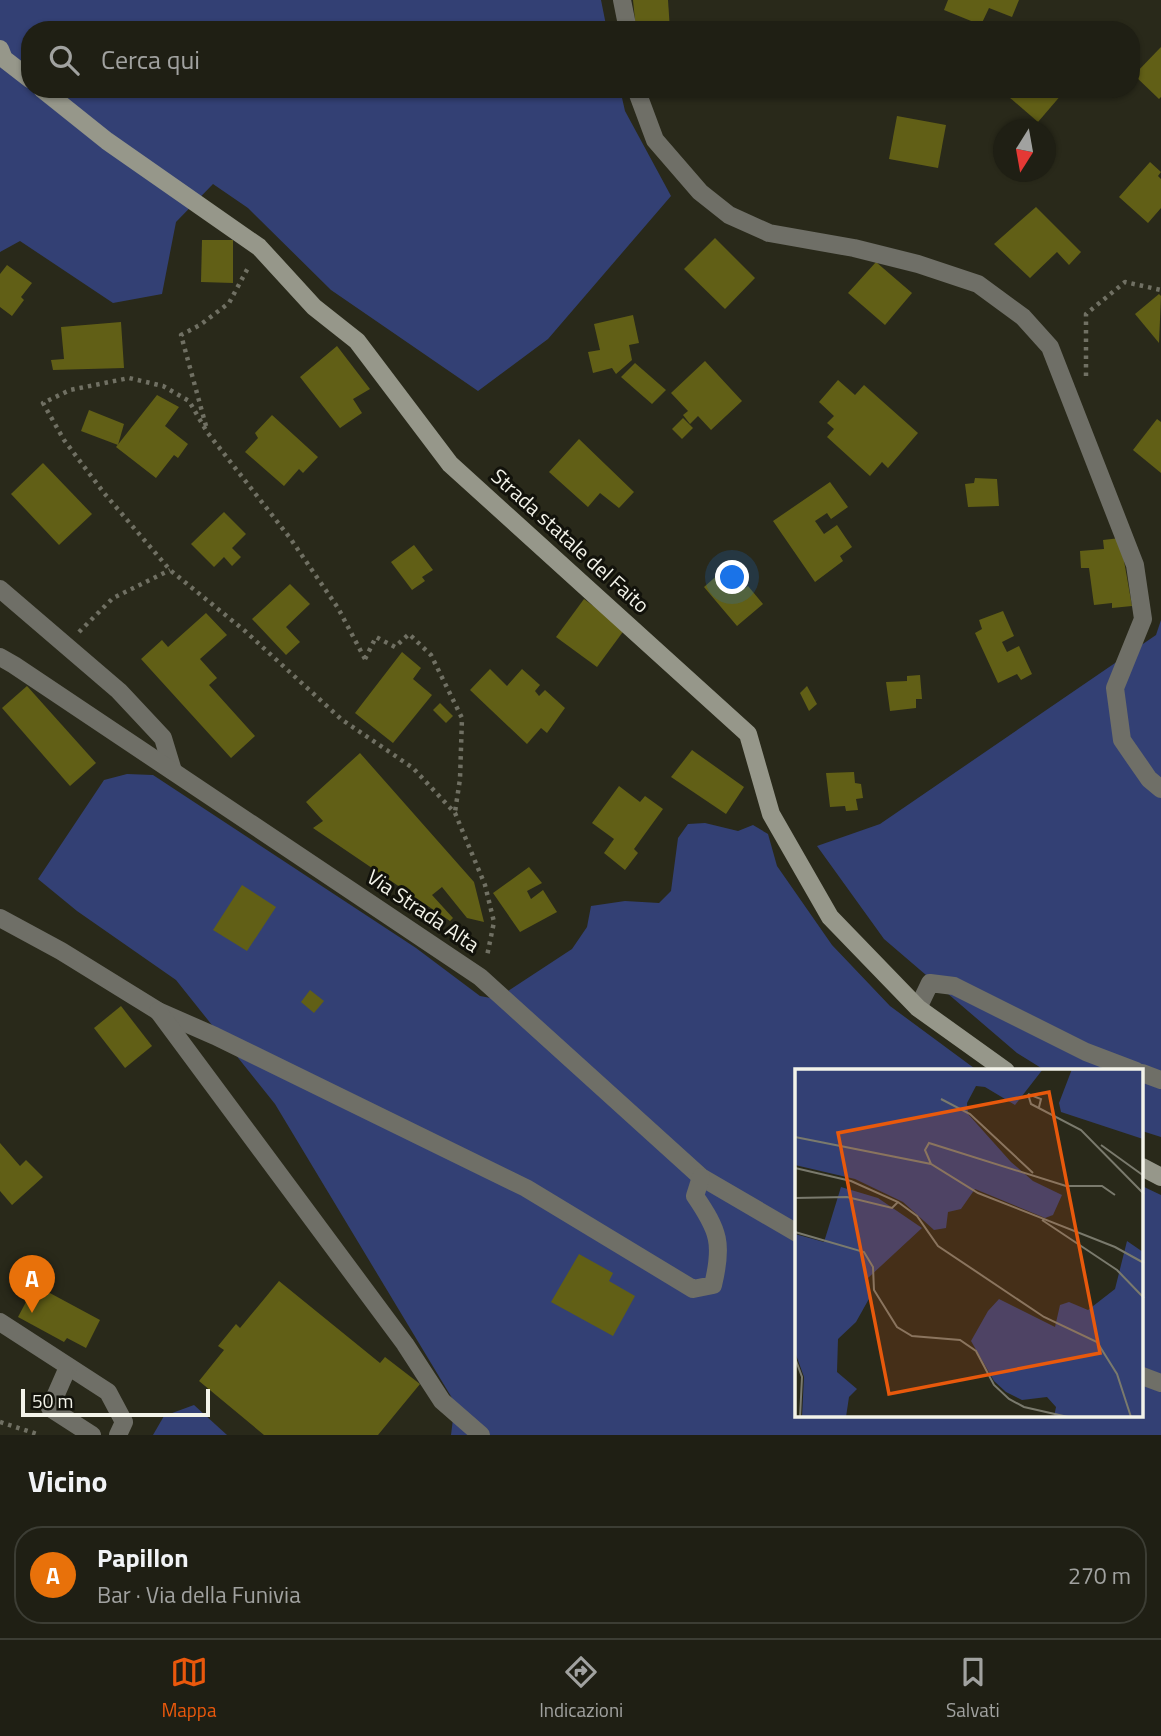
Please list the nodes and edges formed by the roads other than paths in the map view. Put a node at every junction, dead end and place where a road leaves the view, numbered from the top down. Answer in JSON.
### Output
{"nodes":[{"id":1,"x":622,"y":0,"type":"edge"},
{"id":2,"x":626,"y":21,"type":"edge"},
{"id":3,"x":0,"y":49,"type":"edge"},
{"id":4,"x":21,"y":72,"type":"edge"},
{"id":5,"x":53,"y":98,"type":"edge"},
{"id":6,"x":639,"y":98,"type":"edge"},
{"id":7,"x":0,"y":589,"type":"edge"},
{"id":8,"x":0,"y":657,"type":"edge"},
{"id":9,"x":173,"y":771,"type":"junction"},
{"id":10,"x":1161,"y":789,"type":"edge"},
{"id":11,"x":0,"y":918,"type":"edge"},
{"id":12,"x":918,"y":1008,"type":"junction"},
{"id":13,"x":158,"y":1011,"type":"junction"},
{"id":14,"x":1003,"y":1069,"type":"edge"},
{"id":15,"x":1131,"y":1069,"type":"edge"},
{"id":16,"x":1144,"y":1074,"type":"edge"},
{"id":17,"x":1161,"y":1080,"type":"edge"},
{"id":18,"x":1144,"y":1168,"type":"edge"},
{"id":19,"x":701,"y":1177,"type":"junction"},
{"id":20,"x":1161,"y":1177,"type":"edge"},
{"id":21,"x":795,"y":1232,"type":"edge"},
{"id":22,"x":0,"y":1322,"type":"edge"},
{"id":23,"x":68,"y":1367,"type":"junction"},
{"id":24,"x":1144,"y":1377,"type":"edge"},
{"id":25,"x":1161,"y":1383,"type":"edge"},
{"id":26,"x":92,"y":1435,"type":"edge"},
{"id":27,"x":118,"y":1435,"type":"edge"},
{"id":28,"x":481,"y":1435,"type":"edge"}],
"edges":[{"from":1,"to":2,"type":"street"},
{"from":3,"to":4,"type":"street"},
{"from":5,"to":12,"type":"street","name":"Strada statale del Faito"},
{"from":6,"to":10,"type":"street"},
{"from":7,"to":9,"type":"street"},
{"from":8,"to":9,"type":"street","name":"Via Strada Alta"},
{"from":9,"to":19,"type":"street","name":"Via Strada Alta"},
{"from":11,"to":13,"type":"street"},
{"from":12,"to":14,"type":"street","name":"Strada statale del Faito"},
{"from":12,"to":15,"type":"street"},
{"from":13,"to":19,"type":"street"},
{"from":13,"to":28,"type":"street"},
{"from":16,"to":17,"type":"street"},
{"from":18,"to":20,"type":"street"},
{"from":19,"to":21,"type":"street","name":"Via Strada Alta"},
{"from":22,"to":23,"type":"street"},
{"from":23,"to":26,"type":"street"},
{"from":23,"to":27,"type":"street"},
{"from":24,"to":25,"type":"street"}]}
